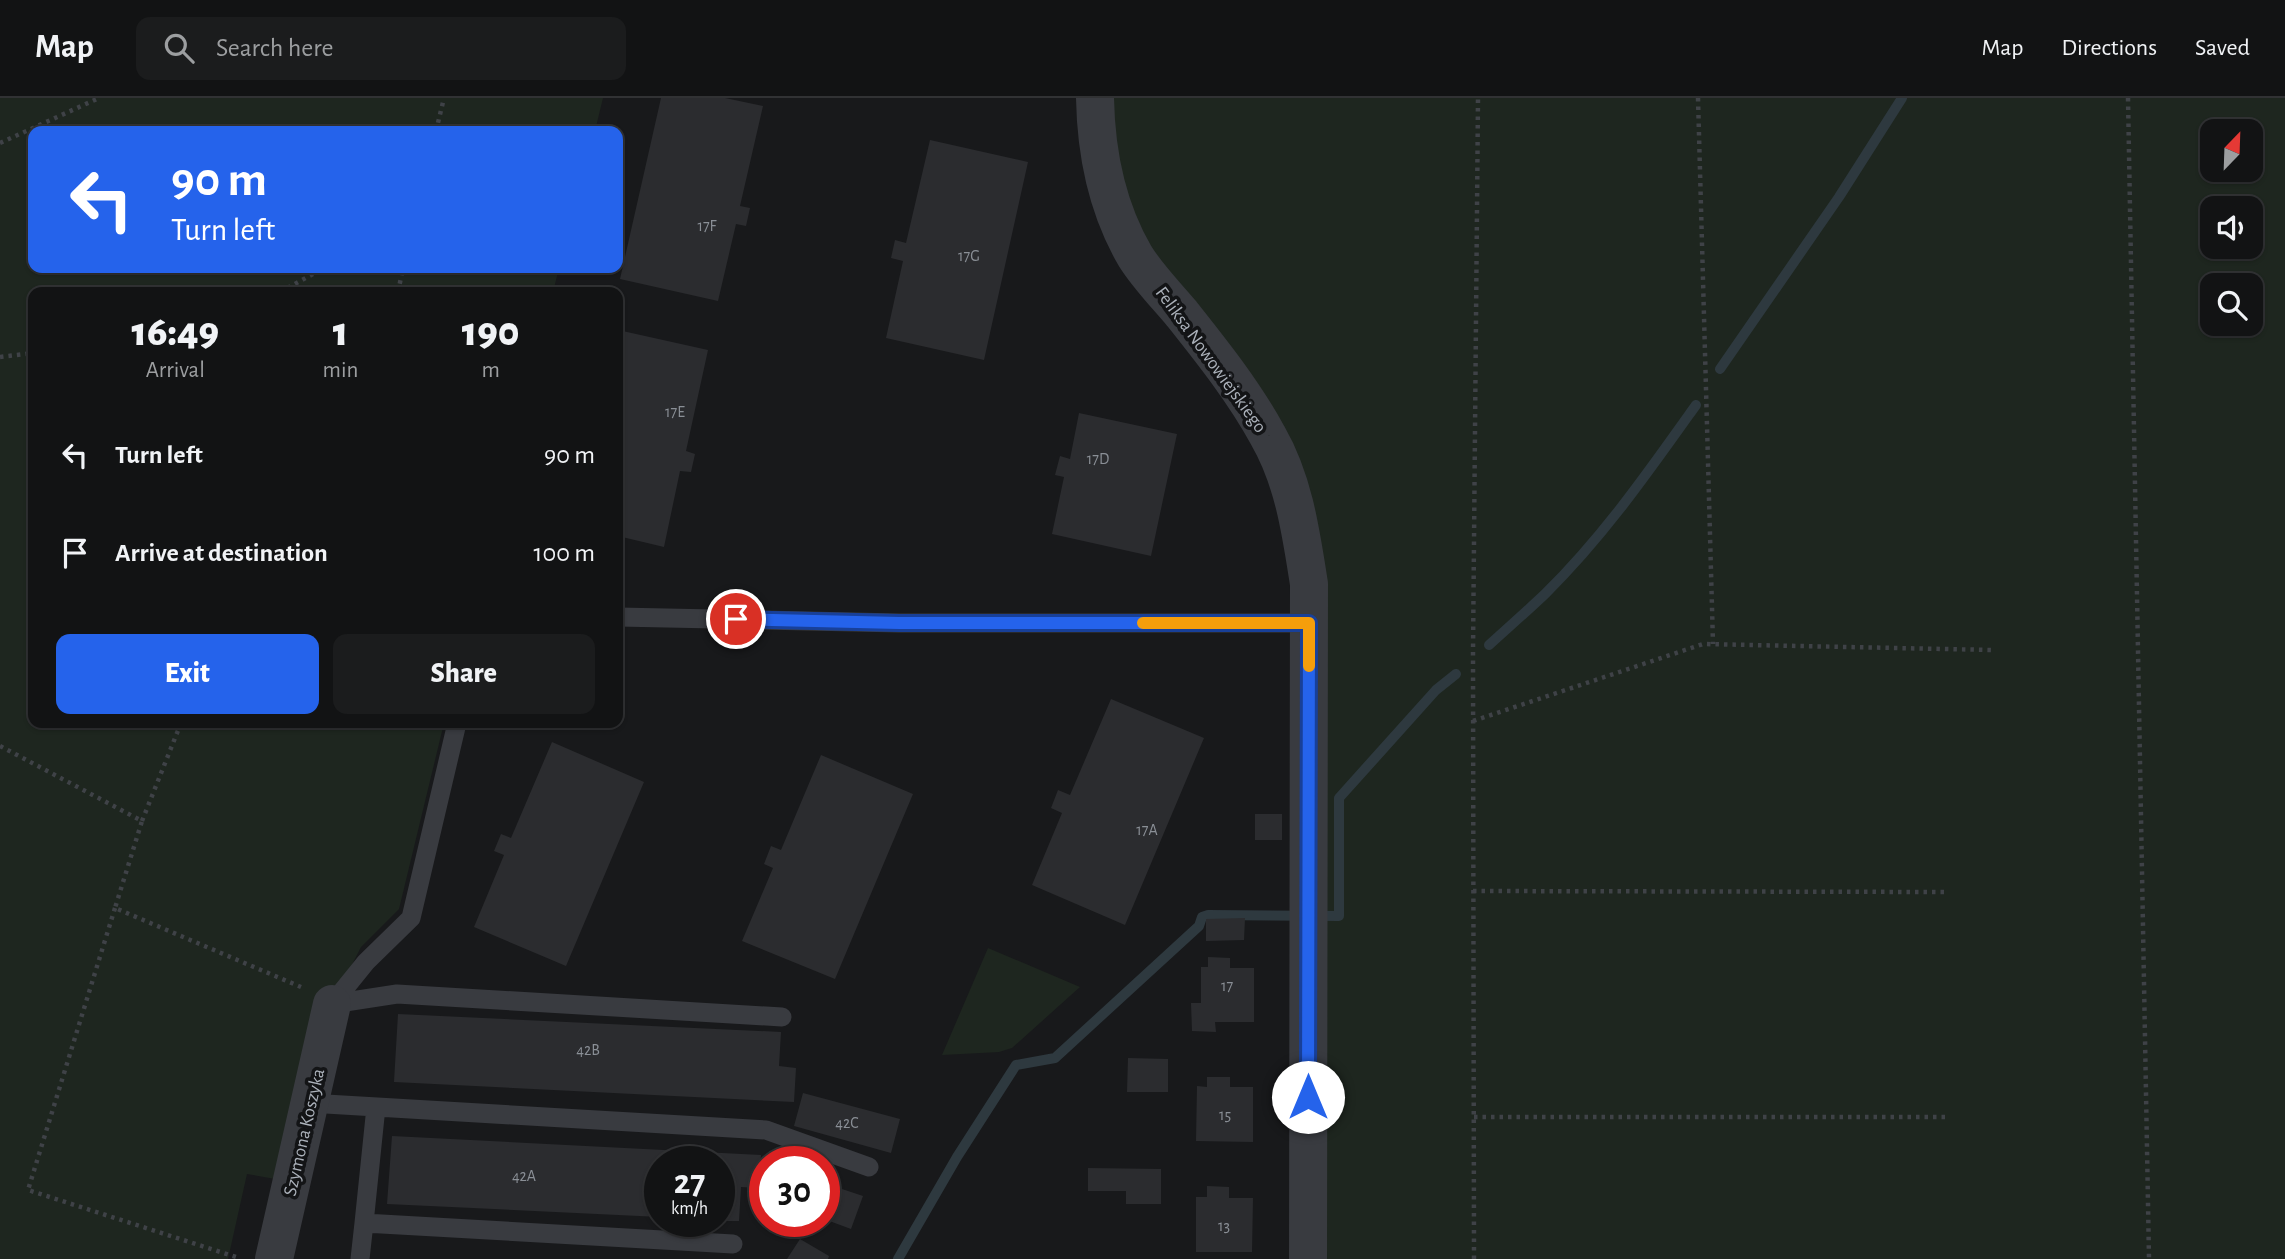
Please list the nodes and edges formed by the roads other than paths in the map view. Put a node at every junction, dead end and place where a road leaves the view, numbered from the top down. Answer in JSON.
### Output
{"nodes":[{"id":1,"x":1094,"y":98,"type":"edge"},
{"id":2,"x":623,"y":617,"type":"edge"},
{"id":3,"x":1309,"y":623,"type":"junction"},
{"id":4,"x":456,"y":728,"type":"edge"},
{"id":5,"x":332,"y":1004,"type":"junction"},
{"id":6,"x":782,"y":1017,"type":"dead end"},
{"id":7,"x":309,"y":1103,"type":"junction"},
{"id":8,"x":376,"y":1108,"type":"junction"},
{"id":9,"x":869,"y":1167,"type":"dead end"},
{"id":10,"x":364,"y":1223,"type":"junction"},
{"id":11,"x":733,"y":1244,"type":"dead end"},
{"id":12,"x":274,"y":1259,"type":"edge"},
{"id":13,"x":359,"y":1259,"type":"edge"},
{"id":14,"x":1308,"y":1259,"type":"edge"}],
"edges":[{"from":1,"to":3,"type":"street","name":"Feliksa Nowowiejskiego"},
{"from":2,"to":3,"type":"lane"},
{"from":3,"to":14,"type":"street","name":"Feliksa Nowowiejskiego"},
{"from":4,"to":5,"type":"lane"},
{"from":5,"to":6,"type":"lane"},
{"from":5,"to":7,"type":"street","name":"Szymona Koszyka"},
{"from":7,"to":8,"type":"lane"},
{"from":7,"to":12,"type":"street","name":"Szymona Koszyka"},
{"from":8,"to":9,"type":"lane"},
{"from":8,"to":10,"type":"lane"},
{"from":10,"to":11,"type":"lane"},
{"from":10,"to":13,"type":"lane"}]}
